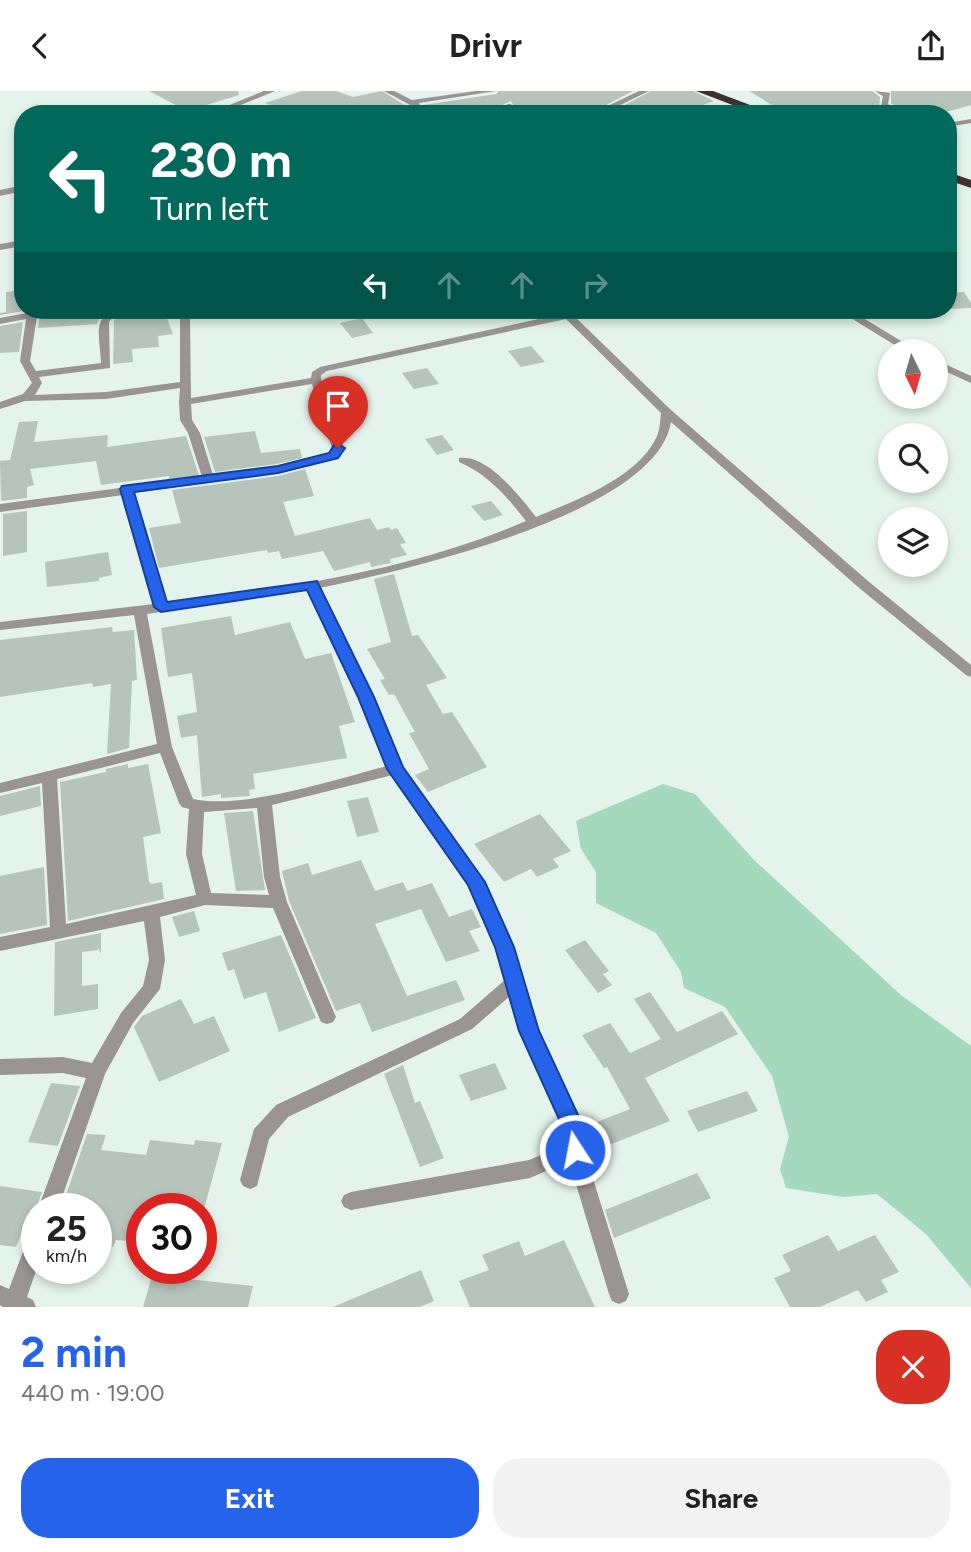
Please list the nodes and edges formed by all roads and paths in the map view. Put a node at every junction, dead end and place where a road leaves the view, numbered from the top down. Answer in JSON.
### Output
{"nodes":[{"id":1,"x":271,"y":91,"type":"edge"},
{"id":2,"x":388,"y":91,"type":"edge"},
{"id":3,"x":492,"y":91,"type":"edge"},
{"id":4,"x":645,"y":91,"type":"edge"},
{"id":5,"x":702,"y":91,"type":"edge"},
{"id":6,"x":879,"y":91,"type":"edge"},
{"id":7,"x":234,"y":105,"type":"edge"},
{"id":8,"x":415,"y":105,"type":"edge"},
{"id":9,"x":428,"y":105,"type":"edge"},
{"id":10,"x":615,"y":105,"type":"edge"},
{"id":11,"x":742,"y":105,"type":"edge"},
{"id":12,"x":884,"y":105,"type":"edge"},
{"id":13,"x":14,"y":190,"type":"edge"},
{"id":14,"x":11,"y":191,"type":"junction"},
{"id":15,"x":0,"y":193,"type":"edge"},
{"id":16,"x":14,"y":193,"type":"edge"},
{"id":17,"x":31,"y":319,"type":"edge"},
{"id":18,"x":106,"y":319,"type":"edge"},
{"id":19,"x":185,"y":319,"type":"edge"},
{"id":20,"x":540,"y":319,"type":"edge"},
{"id":21,"x":572,"y":319,"type":"edge"},
{"id":22,"x":859,"y":319,"type":"edge"},
{"id":23,"x":892,"y":339,"type":"edge"},
{"id":24,"x":948,"y":369,"type":"edge"},
{"id":25,"x":32,"y":375,"type":"junction"},
{"id":26,"x":316,"y":380,"type":"junction"},
{"id":27,"x":971,"y":380,"type":"edge"},
{"id":28,"x":187,"y":384,"type":"junction"},
{"id":29,"x":24,"y":398,"type":"junction"},
{"id":30,"x":184,"y":402,"type":"junction"},
{"id":31,"x":0,"y":406,"type":"edge"},
{"id":32,"x":667,"y":412,"type":"junction"},
{"id":33,"x":463,"y":460,"type":"dead end"},
{"id":34,"x":208,"y":478,"type":"junction"},
{"id":35,"x":127,"y":489,"type":"junction"},
{"id":36,"x":0,"y":508,"type":"edge"},
{"id":37,"x":534,"y":523,"type":"junction"},
{"id":38,"x":312,"y":584,"type":"junction"},
{"id":39,"x":161,"y":607,"type":"junction"},
{"id":40,"x":140,"y":610,"type":"junction"},
{"id":41,"x":0,"y":626,"type":"edge"},
{"id":42,"x":971,"y":673,"type":"edge"},
{"id":43,"x":165,"y":747,"type":"junction"},
{"id":44,"x":396,"y":769,"type":"junction"},
{"id":45,"x":49,"y":776,"type":"junction"},
{"id":46,"x":0,"y":787,"type":"edge"},
{"id":47,"x":264,"y":801,"type":"junction"},
{"id":48,"x":198,"y":808,"type":"junction"},
{"id":49,"x":205,"y":899,"type":"junction"},
{"id":50,"x":279,"y":902,"type":"junction"},
{"id":51,"x":151,"y":913,"type":"junction"},
{"id":52,"x":58,"y":930,"type":"junction"},
{"id":53,"x":0,"y":944,"type":"edge"},
{"id":54,"x":513,"y":983,"type":"junction"},
{"id":55,"x":327,"y":1017,"type":"dead end"},
{"id":56,"x":0,"y":1067,"type":"edge"},
{"id":57,"x":97,"y":1072,"type":"junction"},
{"id":58,"x":575,"y":1150,"type":"junction"},
{"id":59,"x":250,"y":1180,"type":"dead end"},
{"id":60,"x":54,"y":1193,"type":"edge"},
{"id":61,"x":351,"y":1201,"type":"dead end"},
{"id":62,"x":21,"y":1281,"type":"edge"},
{"id":63,"x":618,"y":1294,"type":"dead end"},
{"id":64,"x":13,"y":1301,"type":"edge"}],
"edges":[{"from":1,"to":7,"type":"street"},
{"from":2,"to":8,"type":"street"},
{"from":3,"to":9,"type":"street"},
{"from":4,"to":10,"type":"street"},
{"from":5,"to":11,"type":"highway"},
{"from":6,"to":12,"type":"street"},
{"from":13,"to":14,"type":"street"},
{"from":14,"to":15,"type":"street"},
{"from":14,"to":16,"type":"street"},
{"from":17,"to":25,"type":"street"},
{"from":18,"to":25,"type":"street"},
{"from":19,"to":28,"type":"street"},
{"from":20,"to":26,"type":"street"},
{"from":21,"to":32,"type":"street"},
{"from":22,"to":23,"type":"street"},
{"from":24,"to":27,"type":"street"},
{"from":25,"to":29,"type":"street"},
{"from":26,"to":30,"type":"street"},
{"from":26,"to":34,"type":"street"},
{"from":28,"to":29,"type":"street"},
{"from":28,"to":30,"type":"street"},
{"from":29,"to":31,"type":"street"},
{"from":30,"to":34,"type":"street"},
{"from":32,"to":37,"type":"street"},
{"from":32,"to":42,"type":"street"},
{"from":33,"to":37,"type":"street"},
{"from":34,"to":35,"type":"street"},
{"from":35,"to":36,"type":"street"},
{"from":35,"to":39,"type":"street"},
{"from":37,"to":38,"type":"street"},
{"from":38,"to":39,"type":"street"},
{"from":38,"to":44,"type":"street"},
{"from":39,"to":40,"type":"street"},
{"from":40,"to":41,"type":"street"},
{"from":40,"to":43,"type":"street"},
{"from":43,"to":45,"type":"street"},
{"from":43,"to":48,"type":"street"},
{"from":44,"to":47,"type":"street"},
{"from":44,"to":54,"type":"street"},
{"from":45,"to":46,"type":"street"},
{"from":45,"to":52,"type":"street"},
{"from":47,"to":48,"type":"street"},
{"from":47,"to":50,"type":"street"},
{"from":48,"to":49,"type":"street"},
{"from":49,"to":50,"type":"street"},
{"from":49,"to":51,"type":"street"},
{"from":50,"to":55,"type":"street"},
{"from":51,"to":52,"type":"street"},
{"from":51,"to":57,"type":"street"},
{"from":52,"to":53,"type":"street"},
{"from":54,"to":58,"type":"street"},
{"from":54,"to":59,"type":"street"},
{"from":56,"to":57,"type":"street"},
{"from":57,"to":60,"type":"street"},
{"from":58,"to":61,"type":"street"},
{"from":58,"to":63,"type":"street"},
{"from":62,"to":64,"type":"street"}]}
